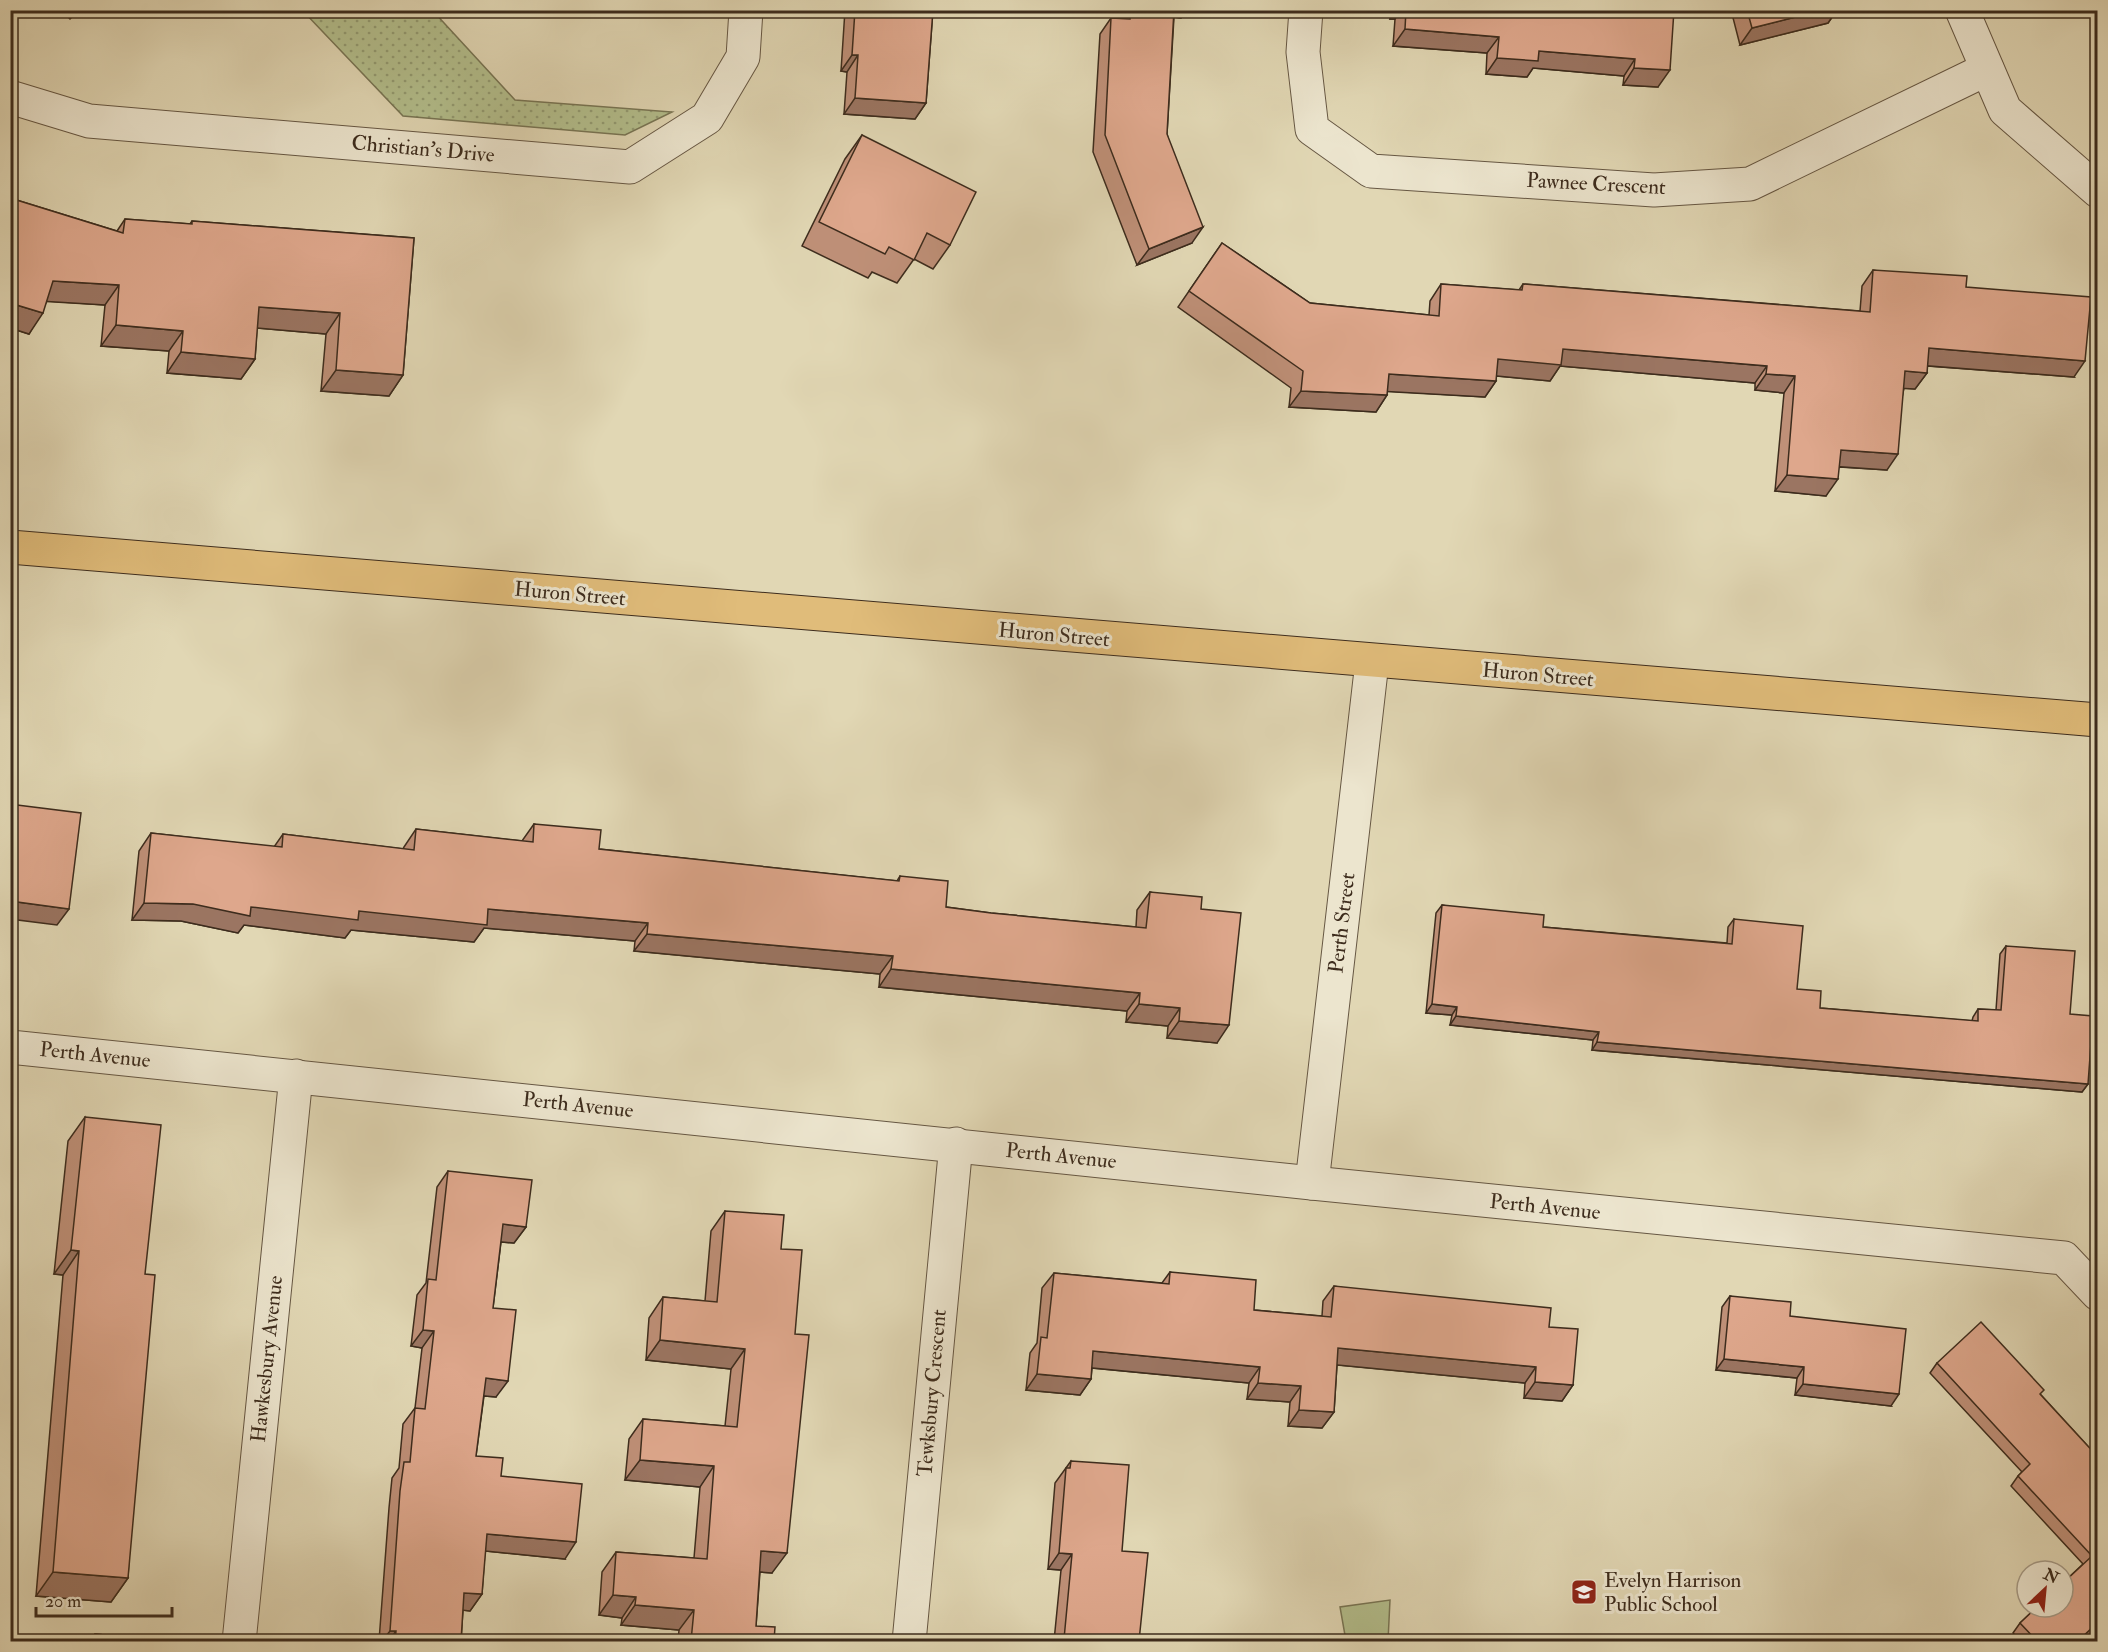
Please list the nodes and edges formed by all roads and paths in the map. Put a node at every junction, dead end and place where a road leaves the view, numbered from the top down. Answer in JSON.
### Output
{"nodes":[{"id":1,"x":746,"y":10,"type":"edge"},
{"id":2,"x":1306,"y":10,"type":"edge"},
{"id":3,"x":1962,"y":10,"type":"edge"},
{"id":4,"x":1987,"y":69,"type":"junction"},
{"id":5,"x":10,"y":98,"type":"edge"},
{"id":6,"x":2097,"y":191,"type":"edge"},
{"id":7,"x":10,"y":547,"type":"edge"},
{"id":8,"x":1372,"y":662,"type":"junction"},
{"id":9,"x":2097,"y":720,"type":"edge"},
{"id":10,"x":10,"y":1047,"type":"edge"},
{"id":11,"x":296,"y":1076,"type":"junction"},
{"id":12,"x":956,"y":1144,"type":"junction"},
{"id":13,"x":1312,"y":1183,"type":"junction"},
{"id":14,"x":2097,"y":1294,"type":"edge"},
{"id":15,"x":239,"y":1641,"type":"edge"},
{"id":16,"x":909,"y":1641,"type":"edge"}],
"edges":[{"from":1,"to":5,"type":"street","name":"Christian's Drive"},
{"from":2,"to":4,"type":"street","name":"Pawnee Crescent"},
{"from":3,"to":4,"type":"street"},
{"from":4,"to":6,"type":"street"},
{"from":7,"to":8,"type":"main road","name":"Huron Street"},
{"from":8,"to":9,"type":"main road","name":"Huron Street"},
{"from":8,"to":13,"type":"street","name":"Perth Street"},
{"from":10,"to":11,"type":"street","name":"Perth Avenue"},
{"from":11,"to":12,"type":"street","name":"Perth Avenue"},
{"from":11,"to":15,"type":"street","name":"Hawkesbury Avenue"},
{"from":12,"to":13,"type":"street","name":"Perth Avenue"},
{"from":12,"to":16,"type":"street","name":"Tewksbury Crescent"},
{"from":13,"to":14,"type":"street","name":"Perth Avenue"}]}
